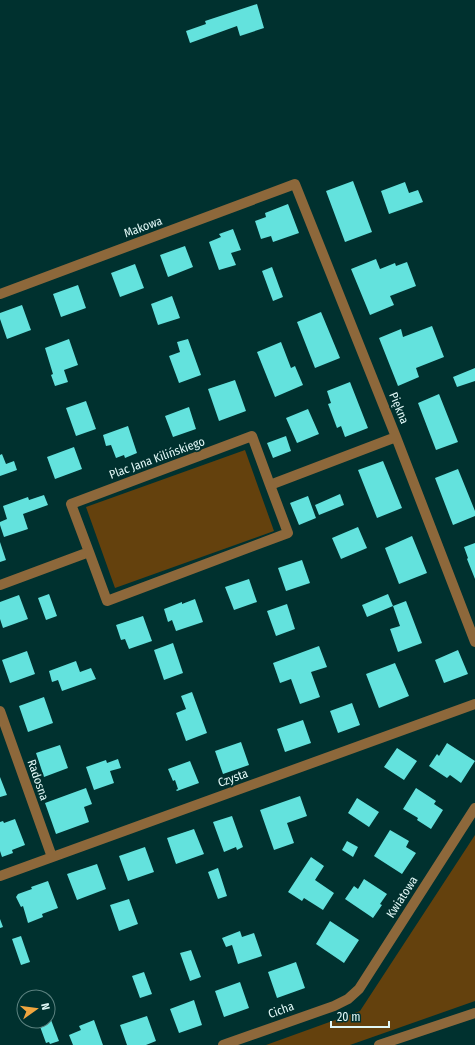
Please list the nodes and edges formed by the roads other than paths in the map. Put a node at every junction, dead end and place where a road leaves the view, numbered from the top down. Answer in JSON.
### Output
{"nodes":[{"id":1,"x":295,"y":184,"type":"joint"},
{"id":2,"x":0,"y":294,"type":"edge"},
{"id":3,"x":396,"y":437,"type":"junction"},
{"id":4,"x":270,"y":485,"type":"junction"},
{"id":5,"x":89,"y":552,"type":"junction"},
{"id":6,"x":0,"y":585,"type":"edge"},
{"id":7,"x":475,"y":642,"type":"edge"},
{"id":8,"x":475,"y":704,"type":"edge"},
{"id":9,"x":0,"y":711,"type":"edge"},
{"id":10,"x":475,"y":808,"type":"edge"},
{"id":11,"x":52,"y":857,"type":"junction"},
{"id":12,"x":0,"y":876,"type":"edge"},
{"id":13,"x":348,"y":999,"type":"joint"},
{"id":14,"x":475,"y":1013,"type":"edge"},
{"id":15,"x":223,"y":1045,"type":"edge"},
{"id":16,"x":379,"y":1045,"type":"edge"}],
"edges":[{"from":1,"to":2,"type":"street","name":"Makowa"},
{"from":1,"to":3,"type":"street","name":"Piękna"},
{"from":3,"to":4,"type":"street"},
{"from":3,"to":7,"type":"street","name":"Piękna"},
{"from":4,"to":5,"type":"street","name":"Plac Jana Kilińskiego"},
{"from":4,"to":5,"type":"street","name":"Plac Jana Kilińskiego"},
{"from":5,"to":6,"type":"street"},
{"from":8,"to":11,"type":"street","name":"Czysta"},
{"from":9,"to":11,"type":"street","name":"Radosna"},
{"from":10,"to":13,"type":"street","name":"Kwiatowa"},
{"from":11,"to":12,"type":"street","name":"Czysta"},
{"from":13,"to":15,"type":"street","name":"Cicha"},
{"from":14,"to":16,"type":"street"}]}
